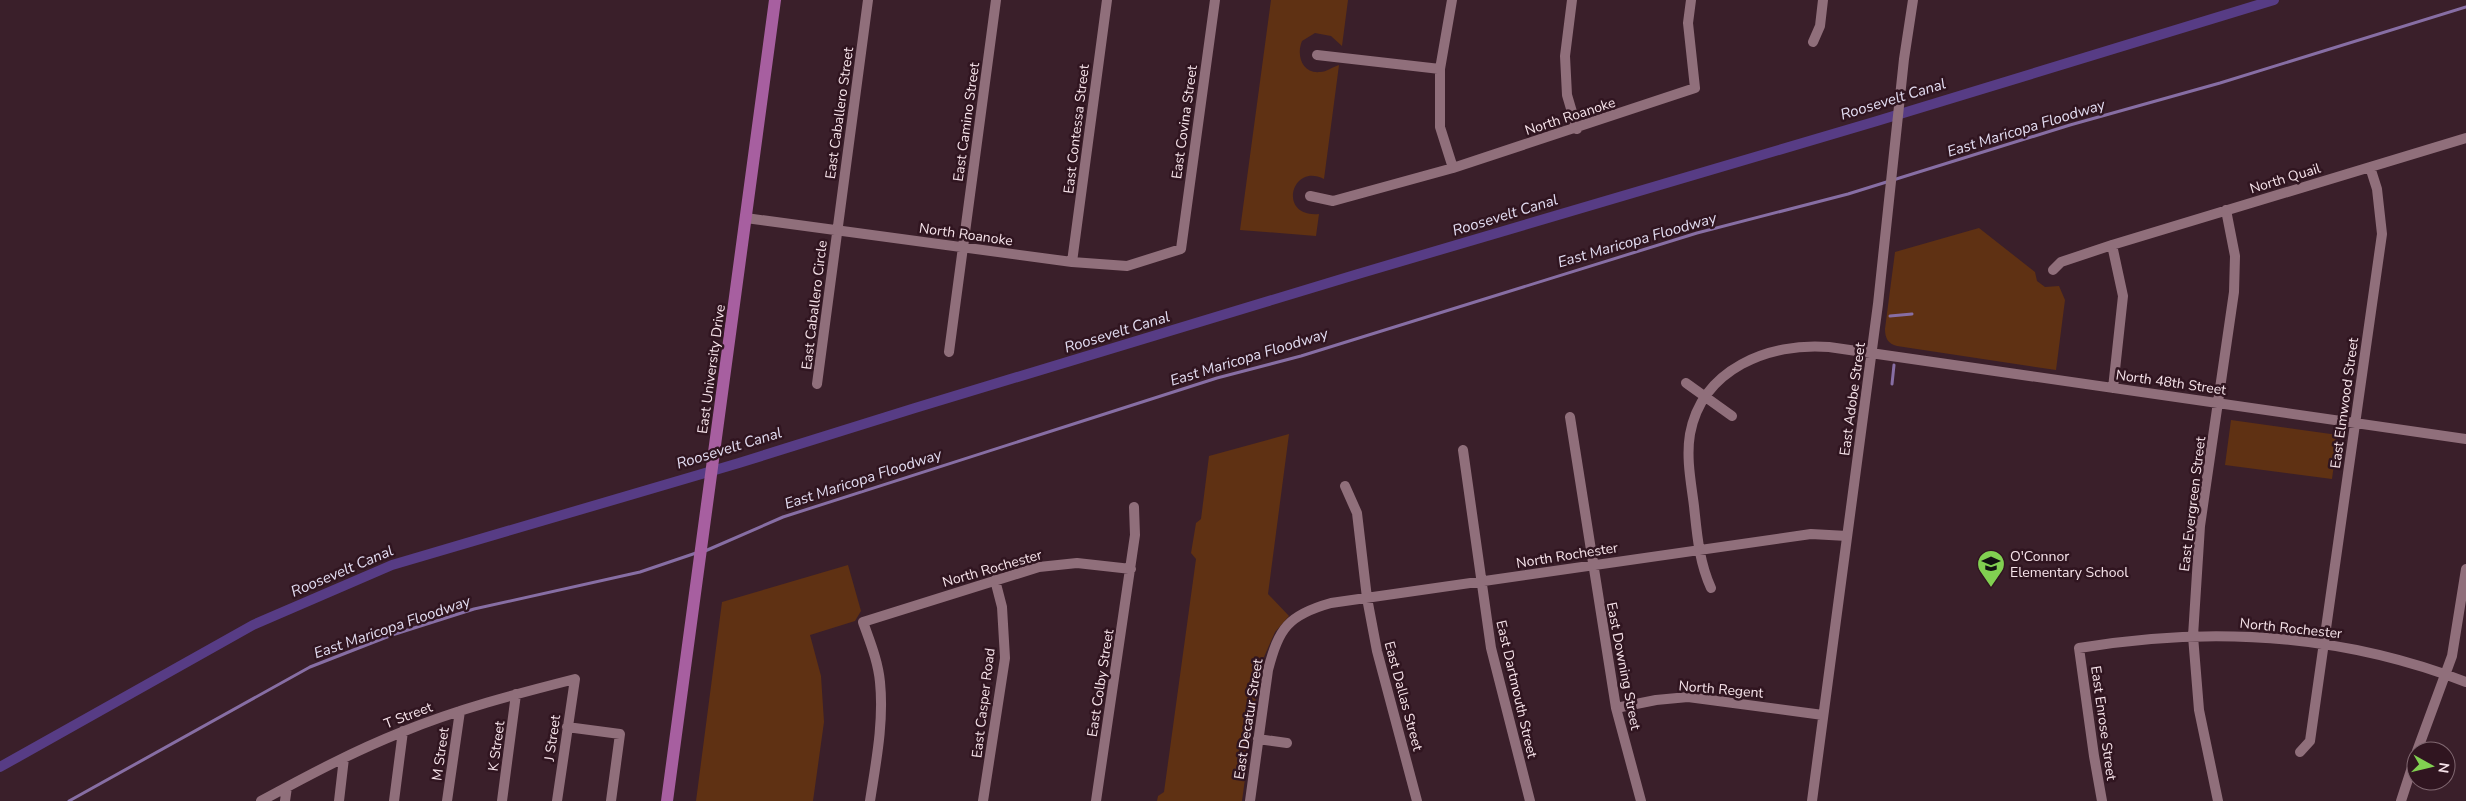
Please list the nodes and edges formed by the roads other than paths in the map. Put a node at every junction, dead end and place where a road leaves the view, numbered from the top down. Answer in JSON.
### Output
{"nodes":[{"id":1,"x":775,"y":0,"type":"edge"},
{"id":2,"x":868,"y":0,"type":"edge"},
{"id":3,"x":996,"y":0,"type":"edge"},
{"id":4,"x":1106,"y":0,"type":"edge"},
{"id":5,"x":1215,"y":0,"type":"edge"},
{"id":6,"x":1452,"y":0,"type":"edge"},
{"id":7,"x":1572,"y":0,"type":"edge"},
{"id":8,"x":1691,"y":0,"type":"edge"},
{"id":9,"x":1823,"y":0,"type":"edge"},
{"id":10,"x":1913,"y":0,"type":"edge"},
{"id":11,"x":1813,"y":42,"type":"dead end"},
{"id":12,"x":1317,"y":55,"type":"dead end"},
{"id":13,"x":1440,"y":69,"type":"junction"},
{"id":14,"x":1577,"y":129,"type":"junction"},
{"id":15,"x":2466,"y":138,"type":"edge"},
{"id":16,"x":2370,"y":167,"type":"junction"},
{"id":17,"x":1453,"y":168,"type":"junction"},
{"id":18,"x":1310,"y":196,"type":"dead end"},
{"id":19,"x":2226,"y":210,"type":"junction"},
{"id":20,"x":746,"y":218,"type":"junction"},
{"id":21,"x":837,"y":230,"type":"junction"},
{"id":22,"x":2112,"y":245,"type":"junction"},
{"id":23,"x":963,"y":248,"type":"junction"},
{"id":24,"x":1181,"y":249,"type":"joint"},
{"id":25,"x":1072,"y":262,"type":"junction"},
{"id":26,"x":2053,"y":270,"type":"dead end"},
{"id":27,"x":949,"y":352,"type":"dead end"},
{"id":28,"x":1872,"y":354,"type":"junction"},
{"id":29,"x":1686,"y":383,"type":"dead end"},
{"id":30,"x":817,"y":384,"type":"dead end"},
{"id":31,"x":2113,"y":388,"type":"junction"},
{"id":32,"x":1706,"y":398,"type":"junction"},
{"id":33,"x":2219,"y":403,"type":"junction"},
{"id":34,"x":1732,"y":416,"type":"dead end"},
{"id":35,"x":1570,"y":417,"type":"dead end"},
{"id":36,"x":2355,"y":422,"type":"junction"},
{"id":37,"x":2466,"y":439,"type":"edge"},
{"id":38,"x":1463,"y":450,"type":"dead end"},
{"id":39,"x":1345,"y":486,"type":"dead end"},
{"id":40,"x":1134,"y":508,"type":"dead end"},
{"id":41,"x":1847,"y":536,"type":"junction"},
{"id":42,"x":1699,"y":549,"type":"junction"},
{"id":43,"x":1592,"y":565,"type":"junction"},
{"id":44,"x":1131,"y":569,"type":"junction"},
{"id":45,"x":2466,"y":569,"type":"edge"},
{"id":46,"x":995,"y":580,"type":"junction"},
{"id":47,"x":1482,"y":582,"type":"junction"},
{"id":48,"x":1712,"y":588,"type":"dead end"},
{"id":49,"x":1367,"y":598,"type":"junction"},
{"id":50,"x":1294,"y":618,"type":"joint"},
{"id":51,"x":2193,"y":636,"type":"junction"},
{"id":52,"x":2324,"y":644,"type":"junction"},
{"id":53,"x":2080,"y":648,"type":"joint"},
{"id":54,"x":2446,"y":674,"type":"junction"},
{"id":55,"x":574,"y":679,"type":"joint"},
{"id":56,"x":2466,"y":682,"type":"edge"},
{"id":57,"x":516,"y":694,"type":"junction"},
{"id":58,"x":1616,"y":708,"type":"junction"},
{"id":59,"x":460,"y":710,"type":"junction"},
{"id":60,"x":1823,"y":714,"type":"junction"},
{"id":61,"x":568,"y":727,"type":"junction"},
{"id":62,"x":403,"y":732,"type":"junction"},
{"id":63,"x":1258,"y":739,"type":"junction"},
{"id":64,"x":2421,"y":741,"type":"edge"},
{"id":65,"x":1287,"y":743,"type":"dead end"},
{"id":66,"x":2300,"y":752,"type":"dead end"},
{"id":67,"x":344,"y":758,"type":"junction"},
{"id":68,"x":287,"y":787,"type":"junction"},
{"id":69,"x":2406,"y":788,"type":"edge"},
{"id":70,"x":262,"y":801,"type":"edge"},
{"id":71,"x":285,"y":801,"type":"edge"},
{"id":72,"x":339,"y":801,"type":"edge"},
{"id":73,"x":394,"y":801,"type":"edge"},
{"id":74,"x":447,"y":801,"type":"edge"},
{"id":75,"x":502,"y":801,"type":"edge"},
{"id":76,"x":557,"y":801,"type":"edge"},
{"id":77,"x":611,"y":801,"type":"edge"},
{"id":78,"x":667,"y":801,"type":"edge"},
{"id":79,"x":870,"y":801,"type":"edge"},
{"id":80,"x":984,"y":801,"type":"edge"},
{"id":81,"x":1096,"y":801,"type":"edge"},
{"id":82,"x":1250,"y":801,"type":"edge"},
{"id":83,"x":1418,"y":801,"type":"edge"},
{"id":84,"x":1530,"y":801,"type":"edge"},
{"id":85,"x":1641,"y":801,"type":"edge"},
{"id":86,"x":1812,"y":801,"type":"edge"},
{"id":87,"x":2102,"y":801,"type":"edge"},
{"id":88,"x":2218,"y":801,"type":"edge"},
{"id":89,"x":2402,"y":801,"type":"edge"}],
"edges":[{"from":1,"to":20,"type":"main road","name":"East University Drive"},
{"from":2,"to":21,"type":"street","name":"East Caballero Street"},
{"from":3,"to":23,"type":"street","name":"East Camino Street"},
{"from":4,"to":25,"type":"street","name":"East Contessa Street"},
{"from":5,"to":24,"type":"street","name":"East Covina Street"},
{"from":6,"to":13,"type":"street"},
{"from":7,"to":14,"type":"street"},
{"from":8,"to":14,"type":"street","name":"North Roanoke"},
{"from":9,"to":11,"type":"street"},
{"from":10,"to":28,"type":"street","name":"East Adobe Street"},
{"from":12,"to":13,"type":"street"},
{"from":13,"to":17,"type":"street"},
{"from":14,"to":17,"type":"street","name":"North Roanoke"},
{"from":15,"to":16,"type":"street","name":"North Quail"},
{"from":16,"to":19,"type":"street","name":"North Quail"},
{"from":16,"to":36,"type":"street","name":"East Elmwood Street"},
{"from":17,"to":18,"type":"street","name":"North Roanoke"},
{"from":19,"to":22,"type":"street","name":"North Quail"},
{"from":19,"to":33,"type":"street","name":"East Evergreen Street"},
{"from":20,"to":21,"type":"street","name":"North Roanoke"},
{"from":20,"to":78,"type":"main road","name":"East University Drive"},
{"from":21,"to":23,"type":"street","name":"North Roanoke"},
{"from":21,"to":30,"type":"street","name":"East Caballero Circle"},
{"from":22,"to":26,"type":"street","name":"North Quail"},
{"from":22,"to":31,"type":"street"},
{"from":23,"to":25,"type":"street","name":"North Roanoke"},
{"from":23,"to":27,"type":"street","name":"East Camino Street"},
{"from":24,"to":25,"type":"street","name":"North Roanoke"},
{"from":28,"to":31,"type":"street","name":"North 48th Street"},
{"from":28,"to":32,"type":"street","name":"North 48th Street"},
{"from":28,"to":41,"type":"street","name":"East Adobe Street"},
{"from":29,"to":32,"type":"street"},
{"from":31,"to":33,"type":"street","name":"North 48th Street"},
{"from":32,"to":34,"type":"street"},
{"from":32,"to":42,"type":"street","name":"North 48th Street"},
{"from":33,"to":36,"type":"street","name":"North 48th Street"},
{"from":33,"to":51,"type":"street","name":"East Evergreen Street"},
{"from":35,"to":43,"type":"street","name":"East Downing Street"},
{"from":36,"to":37,"type":"street","name":"North 48th Street"},
{"from":36,"to":52,"type":"street","name":"East Elmwood Street"},
{"from":38,"to":47,"type":"street","name":"East Dartmouth Street"},
{"from":39,"to":49,"type":"street","name":"East Dallas Street"},
{"from":40,"to":44,"type":"street","name":"East Colby Street"},
{"from":41,"to":42,"type":"street","name":"North Rochester"},
{"from":41,"to":60,"type":"street","name":"East Adobe Street"},
{"from":42,"to":43,"type":"street","name":"North Rochester"},
{"from":42,"to":48,"type":"street","name":"North 48th Street"},
{"from":43,"to":47,"type":"street","name":"North Rochester"},
{"from":43,"to":58,"type":"street","name":"East Downing Street"},
{"from":44,"to":46,"type":"street","name":"North Rochester"},
{"from":44,"to":81,"type":"street","name":"East Colby Street"},
{"from":45,"to":54,"type":"street"},
{"from":46,"to":79,"type":"street","name":"North Rochester"},
{"from":46,"to":80,"type":"street","name":"East Casper Road"},
{"from":47,"to":49,"type":"street","name":"North Rochester"},
{"from":47,"to":84,"type":"street","name":"East Dartmouth Street"},
{"from":49,"to":50,"type":"street","name":"North Rochester"},
{"from":49,"to":83,"type":"street","name":"East Dallas Street"},
{"from":50,"to":63,"type":"street","name":"East Decatur Street"},
{"from":51,"to":52,"type":"street","name":"North Rochester"},
{"from":51,"to":53,"type":"street","name":"North Rochester"},
{"from":51,"to":88,"type":"street","name":"East Evergreen Street"},
{"from":52,"to":54,"type":"street","name":"North Rochester"},
{"from":52,"to":66,"type":"street","name":"East Elmwood Street"},
{"from":53,"to":87,"type":"street","name":"East Enrose Street"},
{"from":54,"to":56,"type":"street","name":"North Rochester"},
{"from":54,"to":64,"type":"street"},
{"from":55,"to":57,"type":"street","name":"T Street"},
{"from":55,"to":61,"type":"street","name":"J Street"},
{"from":57,"to":59,"type":"street","name":"T Street"},
{"from":57,"to":75,"type":"street","name":"K Street"},
{"from":58,"to":60,"type":"street","name":"North Regent"},
{"from":58,"to":85,"type":"street","name":"East Downing Street"},
{"from":59,"to":62,"type":"street","name":"T Street"},
{"from":59,"to":74,"type":"street","name":"M Street"},
{"from":60,"to":86,"type":"street","name":"East Adobe Street"},
{"from":61,"to":76,"type":"street","name":"J Street"},
{"from":61,"to":77,"type":"street"},
{"from":62,"to":67,"type":"street","name":"T Street"},
{"from":62,"to":73,"type":"street"},
{"from":63,"to":65,"type":"street"},
{"from":63,"to":82,"type":"street","name":"East Decatur Street"},
{"from":67,"to":68,"type":"street","name":"T Street"},
{"from":67,"to":72,"type":"street"},
{"from":68,"to":70,"type":"street","name":"T Street"},
{"from":68,"to":71,"type":"street"},
{"from":69,"to":89,"type":"street"}]}
